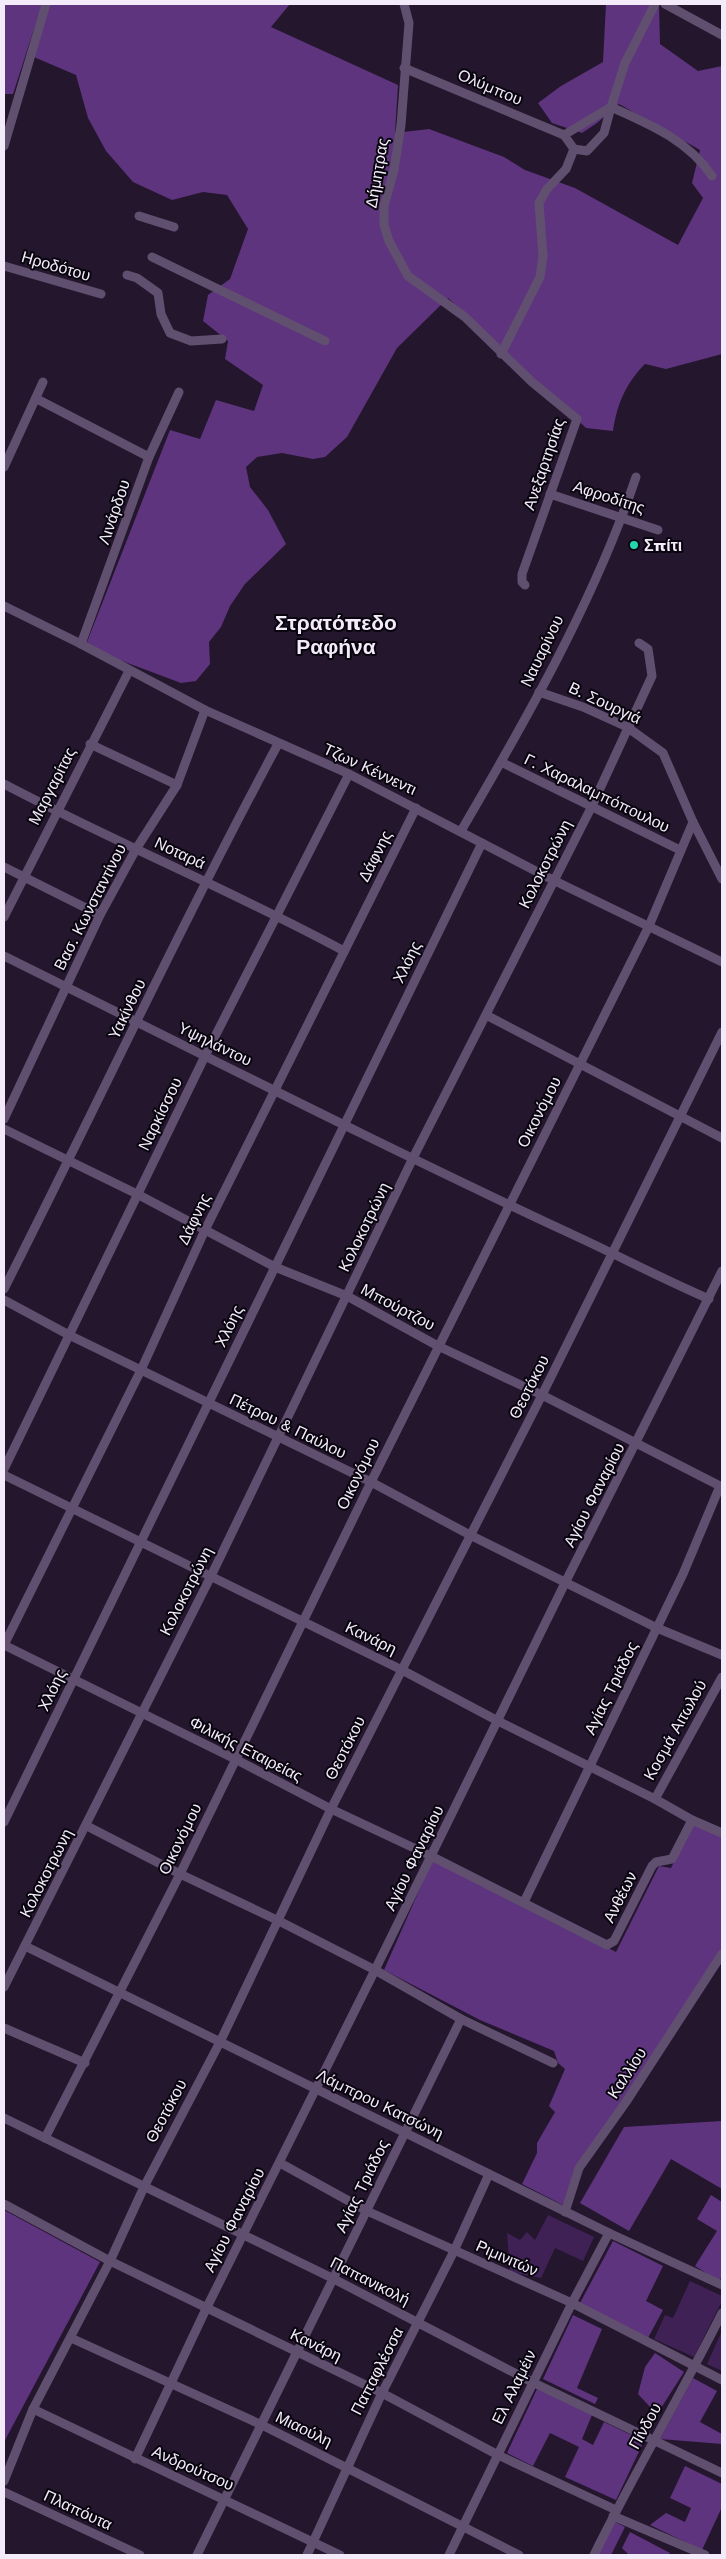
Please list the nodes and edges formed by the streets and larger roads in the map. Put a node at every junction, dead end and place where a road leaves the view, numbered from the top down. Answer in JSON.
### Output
{"nodes":[{"id":1,"x":46,"y":4,"type":"edge"},
{"id":2,"x":404,"y":4,"type":"edge"},
{"id":3,"x":655,"y":4,"type":"edge"},
{"id":4,"x":665,"y":4,"type":"edge"},
{"id":5,"x":722,"y":35,"type":"edge"},
{"id":6,"x":404,"y":68,"type":"junction"},
{"id":7,"x":611,"y":107,"type":"junction"},
{"id":8,"x":564,"y":135,"type":"junction"},
{"id":9,"x":4,"y":146,"type":"edge"},
{"id":10,"x":574,"y":149,"type":"junction"},
{"id":11,"x":712,"y":176,"type":"dead end"},
{"id":12,"x":139,"y":216,"type":"dead end"},
{"id":13,"x":174,"y":227,"type":"dead end"},
{"id":14,"x":152,"y":257,"type":"dead end"},
{"id":15,"x":4,"y":266,"type":"edge"},
{"id":16,"x":128,"y":275,"type":"dead end"},
{"id":17,"x":101,"y":294,"type":"dead end"},
{"id":18,"x":222,"y":339,"type":"dead end"},
{"id":19,"x":325,"y":341,"type":"dead end"},
{"id":20,"x":501,"y":354,"type":"junction"},
{"id":21,"x":43,"y":382,"type":"dead end"},
{"id":22,"x":179,"y":392,"type":"dead end"},
{"id":23,"x":37,"y":399,"type":"junction"},
{"id":24,"x":149,"y":457,"type":"junction"},
{"id":25,"x":4,"y":467,"type":"edge"},
{"id":26,"x":636,"y":477,"type":"dead end"},
{"id":27,"x":550,"y":494,"type":"junction"},
{"id":28,"x":623,"y":516,"type":"junction"},
{"id":29,"x":658,"y":530,"type":"dead end"},
{"id":30,"x":525,"y":585,"type":"dead end"},
{"id":31,"x":4,"y":606,"type":"edge"},
{"id":32,"x":639,"y":643,"type":"dead end"},
{"id":33,"x":81,"y":644,"type":"junction"},
{"id":34,"x":129,"y":671,"type":"junction"},
{"id":35,"x":539,"y":692,"type":"junction"},
{"id":36,"x":205,"y":710,"type":"junction"},
{"id":37,"x":627,"y":727,"type":"junction"},
{"id":38,"x":90,"y":744,"type":"junction"},
{"id":39,"x":278,"y":744,"type":"junction"},
{"id":40,"x":501,"y":762,"type":"junction"},
{"id":41,"x":349,"y":774,"type":"junction"},
{"id":42,"x":4,"y":784,"type":"edge"},
{"id":43,"x":177,"y":785,"type":"junction"},
{"id":44,"x":416,"y":808,"type":"junction"},
{"id":45,"x":591,"y":808,"type":"junction"},
{"id":46,"x":56,"y":812,"type":"junction"},
{"id":47,"x":693,"y":822,"type":"junction"},
{"id":48,"x":461,"y":831,"type":"junction"},
{"id":49,"x":482,"y":843,"type":"junction"},
{"id":50,"x":136,"y":850,"type":"junction"},
{"id":51,"x":680,"y":850,"type":"junction"},
{"id":52,"x":4,"y":867,"type":"edge"},
{"id":53,"x":22,"y":876,"type":"junction"},
{"id":54,"x":722,"y":879,"type":"edge"},
{"id":55,"x":553,"y":880,"type":"junction"},
{"id":56,"x":205,"y":881,"type":"junction"},
{"id":57,"x":276,"y":914,"type":"junction"},
{"id":58,"x":100,"y":915,"type":"junction"},
{"id":59,"x":4,"y":917,"type":"edge"},
{"id":60,"x":649,"y":926,"type":"junction"},
{"id":61,"x":344,"y":951,"type":"junction"},
{"id":62,"x":4,"y":956,"type":"edge"},
{"id":63,"x":722,"y":962,"type":"edge"},
{"id":64,"x":66,"y":987,"type":"junction"},
{"id":65,"x":486,"y":1015,"type":"junction"},
{"id":66,"x":138,"y":1022,"type":"junction"},
{"id":67,"x":722,"y":1032,"type":"edge"},
{"id":68,"x":206,"y":1056,"type":"junction"},
{"id":69,"x":580,"y":1064,"type":"junction"},
{"id":70,"x":276,"y":1091,"type":"junction"},
{"id":71,"x":680,"y":1117,"type":"junction"},
{"id":72,"x":4,"y":1119,"type":"edge"},
{"id":73,"x":344,"y":1124,"type":"junction"},
{"id":74,"x":4,"y":1129,"type":"edge"},
{"id":75,"x":722,"y":1138,"type":"edge"},
{"id":76,"x":413,"y":1158,"type":"junction"},
{"id":77,"x":69,"y":1160,"type":"junction"},
{"id":78,"x":138,"y":1194,"type":"junction"},
{"id":79,"x":509,"y":1205,"type":"junction"},
{"id":80,"x":205,"y":1230,"type":"junction"},
{"id":81,"x":612,"y":1253,"type":"junction"},
{"id":82,"x":275,"y":1267,"type":"junction"},
{"id":83,"x":722,"y":1271,"type":"edge"},
{"id":84,"x":4,"y":1289,"type":"edge"},
{"id":85,"x":347,"y":1296,"type":"junction"},
{"id":86,"x":708,"y":1299,"type":"junction"},
{"id":87,"x":4,"y":1300,"type":"edge"},
{"id":88,"x":69,"y":1335,"type":"junction"},
{"id":89,"x":438,"y":1346,"type":"junction"},
{"id":90,"x":141,"y":1370,"type":"junction"},
{"id":91,"x":542,"y":1395,"type":"junction"},
{"id":92,"x":208,"y":1404,"type":"junction"},
{"id":93,"x":279,"y":1437,"type":"junction"},
{"id":94,"x":638,"y":1442,"type":"junction"},
{"id":95,"x":4,"y":1469,"type":"edge"},
{"id":96,"x":4,"y":1475,"type":"edge"},
{"id":97,"x":370,"y":1482,"type":"junction"},
{"id":98,"x":721,"y":1486,"type":"edge"},
{"id":99,"x":70,"y":1509,"type":"junction"},
{"id":100,"x":470,"y":1535,"type":"junction"},
{"id":101,"x":142,"y":1541,"type":"junction"},
{"id":102,"x":211,"y":1576,"type":"junction"},
{"id":103,"x":565,"y":1582,"type":"junction"},
{"id":104,"x":302,"y":1621,"type":"junction"},
{"id":105,"x":657,"y":1628,"type":"junction"},
{"id":106,"x":4,"y":1645,"type":"edge"},
{"id":107,"x":722,"y":1655,"type":"edge"},
{"id":108,"x":402,"y":1670,"type":"junction"},
{"id":109,"x":722,"y":1677,"type":"edge"},
{"id":110,"x":74,"y":1680,"type":"junction"},
{"id":111,"x":141,"y":1714,"type":"junction"},
{"id":112,"x":498,"y":1721,"type":"junction"},
{"id":113,"x":235,"y":1759,"type":"junction"},
{"id":114,"x":589,"y":1766,"type":"junction"},
{"id":115,"x":654,"y":1799,"type":"junction"},
{"id":116,"x":331,"y":1809,"type":"junction"},
{"id":117,"x":692,"y":1820,"type":"junction"},
{"id":118,"x":4,"y":1822,"type":"edge"},
{"id":119,"x":87,"y":1826,"type":"junction"},
{"id":120,"x":722,"y":1833,"type":"edge"},
{"id":121,"x":431,"y":1856,"type":"junction"},
{"id":122,"x":180,"y":1874,"type":"junction"},
{"id":123,"x":524,"y":1902,"type":"junction"},
{"id":124,"x":279,"y":1921,"type":"junction"},
{"id":125,"x":609,"y":1945,"type":"joint"},
{"id":126,"x":25,"y":1946,"type":"junction"},
{"id":127,"x":722,"y":1954,"type":"edge"},
{"id":128,"x":375,"y":1970,"type":"junction"},
{"id":129,"x":4,"y":1987,"type":"edge"},
{"id":130,"x":119,"y":1992,"type":"junction"},
{"id":131,"x":461,"y":2019,"type":"junction"},
{"id":132,"x":4,"y":2028,"type":"edge"},
{"id":133,"x":220,"y":2042,"type":"junction"},
{"id":134,"x":85,"y":2063,"type":"junction"},
{"id":135,"x":553,"y":2063,"type":"dead end"},
{"id":136,"x":316,"y":2089,"type":"junction"},
{"id":137,"x":4,"y":2118,"type":"edge"},
{"id":138,"x":404,"y":2133,"type":"junction"},
{"id":139,"x":45,"y":2138,"type":"junction"},
{"id":140,"x":280,"y":2163,"type":"junction"},
{"id":141,"x":488,"y":2174,"type":"junction"},
{"id":142,"x":144,"y":2187,"type":"junction"},
{"id":143,"x":4,"y":2204,"type":"edge"},
{"id":144,"x":367,"y":2211,"type":"junction"},
{"id":145,"x":565,"y":2212,"type":"junction"},
{"id":146,"x":243,"y":2234,"type":"junction"},
{"id":147,"x":609,"y":2234,"type":"junction"},
{"id":148,"x":454,"y":2251,"type":"junction"},
{"id":149,"x":110,"y":2261,"type":"junction"},
{"id":150,"x":332,"y":2278,"type":"junction"},
{"id":151,"x":722,"y":2285,"type":"edge"},
{"id":152,"x":572,"y":2303,"type":"junction"},
{"id":153,"x":206,"y":2308,"type":"junction"},
{"id":154,"x":722,"y":2313,"type":"edge"},
{"id":155,"x":418,"y":2323,"type":"junction"},
{"id":156,"x":71,"y":2338,"type":"junction"},
{"id":157,"x":298,"y":2352,"type":"junction"},
{"id":158,"x":695,"y":2368,"type":"junction"},
{"id":159,"x":722,"y":2380,"type":"edge"},
{"id":160,"x":532,"y":2382,"type":"junction"},
{"id":161,"x":170,"y":2384,"type":"junction"},
{"id":162,"x":382,"y":2393,"type":"junction"},
{"id":163,"x":33,"y":2409,"type":"junction"},
{"id":164,"x":262,"y":2425,"type":"junction"},
{"id":165,"x":654,"y":2439,"type":"junction"},
{"id":166,"x":498,"y":2455,"type":"junction"},
{"id":167,"x":135,"y":2459,"type":"junction"},
{"id":168,"x":348,"y":2467,"type":"junction"},
{"id":169,"x":722,"y":2473,"type":"edge"},
{"id":170,"x":4,"y":2481,"type":"edge"},
{"id":171,"x":4,"y":2492,"type":"edge"},
{"id":172,"x":224,"y":2498,"type":"junction"},
{"id":173,"x":614,"y":2513,"type":"junction"},
{"id":174,"x":463,"y":2527,"type":"junction"},
{"id":175,"x":314,"y":2541,"type":"junction"},
{"id":176,"x":140,"y":2555,"type":"edge"},
{"id":177,"x":197,"y":2555,"type":"edge"},
{"id":178,"x":307,"y":2555,"type":"edge"},
{"id":179,"x":340,"y":2555,"type":"edge"},
{"id":180,"x":449,"y":2555,"type":"edge"},
{"id":181,"x":519,"y":2555,"type":"edge"},
{"id":182,"x":594,"y":2555,"type":"edge"},
{"id":183,"x":705,"y":2555,"type":"edge"}],
"edges":[{"from":1,"to":9,"type":"street"},
{"from":2,"to":6,"type":"street","name":"Δήμητρας"},
{"from":3,"to":7,"type":"street"},
{"from":4,"to":5,"type":"street"},
{"from":6,"to":8,"type":"street","name":"Ολύμπου"},
{"from":6,"to":20,"type":"street","name":"Δήμητρας"},
{"from":7,"to":8,"type":"street"},
{"from":7,"to":10,"type":"street"},
{"from":7,"to":11,"type":"street"},
{"from":8,"to":10,"type":"street"},
{"from":10,"to":20,"type":"street"},
{"from":12,"to":13,"type":"street"},
{"from":14,"to":19,"type":"street"},
{"from":15,"to":17,"type":"street","name":"Ηροδότου"},
{"from":16,"to":18,"type":"street"},
{"from":20,"to":27,"type":"street","name":"Ανεξαρτησίας"},
{"from":21,"to":23,"type":"street"},
{"from":22,"to":24,"type":"street","name":"Λινάρδου"},
{"from":23,"to":24,"type":"street"},
{"from":23,"to":25,"type":"street"},
{"from":24,"to":33,"type":"street","name":"Λινάρδου"},
{"from":26,"to":28,"type":"street","name":"Ναυαρίνου"},
{"from":27,"to":28,"type":"street","name":"Αφροδίτης"},
{"from":27,"to":30,"type":"street","name":"Ανεξαρτησίας"},
{"from":28,"to":29,"type":"street","name":"Αφροδίτης"},
{"from":28,"to":35,"type":"street","name":"Ναυαρίνου"},
{"from":31,"to":33,"type":"street","name":"Τζων Κέννεντι"},
{"from":32,"to":37,"type":"street","name":"Κολοκοτρώνη"},
{"from":33,"to":34,"type":"street","name":"Τζων Κέννεντι"},
{"from":34,"to":36,"type":"street","name":"Τζων Κέννεντι"},
{"from":34,"to":38,"type":"street","name":"Μαργαρίτας"},
{"from":35,"to":37,"type":"street","name":"Β. Σουργιά"},
{"from":35,"to":40,"type":"street","name":"Ναυαρίνου"},
{"from":36,"to":39,"type":"street","name":"Τζων Κέννεντι"},
{"from":36,"to":43,"type":"street","name":"Βασ. Κωνσταντίνου"},
{"from":37,"to":45,"type":"street","name":"Κολοκοτρώνη"},
{"from":37,"to":47,"type":"street","name":"Β. Σουργιά"},
{"from":38,"to":43,"type":"street"},
{"from":38,"to":46,"type":"street","name":"Μαργαρίτας"},
{"from":39,"to":41,"type":"street","name":"Τζων Κέννεντι"},
{"from":39,"to":56,"type":"street","name":"Υακίνθου"},
{"from":40,"to":45,"type":"street","name":"Γ. Χαραλαμπόπουλου"},
{"from":40,"to":48,"type":"street","name":"Ναυαρίνου"},
{"from":41,"to":44,"type":"street","name":"Τζων Κέννεντι"},
{"from":41,"to":57,"type":"street","name":"Ναρκίσσου"},
{"from":42,"to":46,"type":"street","name":"Νοταρά"},
{"from":43,"to":50,"type":"street","name":"Βασ. Κωνσταντίνου"},
{"from":44,"to":48,"type":"street","name":"Τζων Κέννεντι"},
{"from":44,"to":61,"type":"street","name":"Δάφνης"},
{"from":45,"to":51,"type":"street","name":"Γ. Χαραλαμπόπουλου"},
{"from":45,"to":55,"type":"street","name":"Κολοκοτρώνη"},
{"from":46,"to":50,"type":"street","name":"Νοταρά"},
{"from":46,"to":53,"type":"street","name":"Μαργαρίτας"},
{"from":47,"to":51,"type":"street","name":"Οικονόμου"},
{"from":47,"to":54,"type":"street","name":"Β. Σουργιά"},
{"from":48,"to":49,"type":"street","name":"Τζων Κέννεντι"},
{"from":49,"to":55,"type":"street","name":"Τζων Κέννεντι"},
{"from":49,"to":73,"type":"street","name":"Χλόης"},
{"from":50,"to":56,"type":"street","name":"Νοταρά"},
{"from":50,"to":58,"type":"street","name":"Βασ. Κωνσταντίνου"},
{"from":51,"to":60,"type":"street","name":"Οικονόμου"},
{"from":52,"to":53,"type":"street"},
{"from":53,"to":58,"type":"street"},
{"from":53,"to":59,"type":"street","name":"Μαργαρίτας"},
{"from":55,"to":60,"type":"street","name":"Τζων Κέννεντι"},
{"from":55,"to":65,"type":"street","name":"Κολοκοτρώνη"},
{"from":56,"to":57,"type":"street","name":"Νοταρά"},
{"from":56,"to":66,"type":"street","name":"Υακίνθου"},
{"from":57,"to":61,"type":"street","name":"Νοταρά"},
{"from":57,"to":68,"type":"street","name":"Ναρκίσσου"},
{"from":58,"to":64,"type":"street","name":"Βασ. Κωνσταντίνου"},
{"from":60,"to":63,"type":"street","name":"Τζων Κέννεντι"},
{"from":60,"to":69,"type":"street","name":"Οικονόμου"},
{"from":61,"to":70,"type":"street","name":"Δάφνης"},
{"from":62,"to":64,"type":"street","name":"Υψηλάντου"},
{"from":64,"to":66,"type":"street","name":"Υψηλάντου"},
{"from":64,"to":72,"type":"street","name":"Βασ. Κωνσταντίνου"},
{"from":65,"to":69,"type":"street"},
{"from":65,"to":76,"type":"street","name":"Κολοκοτρώνη"},
{"from":66,"to":68,"type":"street","name":"Υψηλάντου"},
{"from":66,"to":77,"type":"street","name":"Υακίνθου"},
{"from":67,"to":71,"type":"street","name":"Θεοτόκου"},
{"from":68,"to":70,"type":"street","name":"Υψηλάντου"},
{"from":68,"to":78,"type":"street","name":"Ναρκίσσου"},
{"from":69,"to":71,"type":"street"},
{"from":69,"to":79,"type":"street","name":"Οικονόμου"},
{"from":70,"to":73,"type":"street","name":"Υψηλάντου"},
{"from":70,"to":80,"type":"street","name":"Δάφνης"},
{"from":71,"to":75,"type":"street"},
{"from":71,"to":81,"type":"street","name":"Θεοτόκου"},
{"from":73,"to":76,"type":"street","name":"Υψηλάντου"},
{"from":73,"to":82,"type":"street","name":"Χλόης"},
{"from":74,"to":77,"type":"street","name":"Μπούρτζου"},
{"from":76,"to":79,"type":"street","name":"Υψηλάντου"},
{"from":76,"to":85,"type":"street","name":"Κολοκοτρώνη"},
{"from":77,"to":78,"type":"street","name":"Μπούρτζου"},
{"from":77,"to":84,"type":"street","name":"Υακίνθου"},
{"from":78,"to":80,"type":"street","name":"Μπούρτζου"},
{"from":78,"to":88,"type":"street","name":"Ναρκίσσου"},
{"from":79,"to":81,"type":"street","name":"Υψηλάντου"},
{"from":79,"to":89,"type":"street","name":"Οικονόμου"},
{"from":80,"to":82,"type":"street","name":"Μπούρτζου"},
{"from":80,"to":90,"type":"street","name":"Δάφνης"},
{"from":81,"to":86,"type":"street","name":"Υψηλάντου"},
{"from":81,"to":91,"type":"street","name":"Θεοτόκου"},
{"from":82,"to":85,"type":"street","name":"Μπούρτζου"},
{"from":82,"to":92,"type":"street","name":"Χλόης"},
{"from":83,"to":86,"type":"street","name":"Αγίου Φαναρίου"},
{"from":85,"to":89,"type":"street","name":"Μπούρτζου"},
{"from":85,"to":93,"type":"street","name":"Κολοκοτρώνη"},
{"from":86,"to":94,"type":"street","name":"Αγίου Φαναρίου"},
{"from":87,"to":88,"type":"street","name":"Πέτρου & Παύλου"},
{"from":88,"to":90,"type":"street","name":"Πέτρου & Παύλου"},
{"from":88,"to":95,"type":"street","name":"Ναρκίσσου"},
{"from":89,"to":91,"type":"street","name":"Μπούρτζου"},
{"from":89,"to":97,"type":"street","name":"Οικονόμου"},
{"from":90,"to":92,"type":"street","name":"Πέτρου & Παύλου"},
{"from":90,"to":99,"type":"street","name":"Δάφνης"},
{"from":91,"to":94,"type":"street","name":"Μπούρτζου"},
{"from":91,"to":100,"type":"street","name":"Θεοτόκου"},
{"from":92,"to":93,"type":"street","name":"Πέτρου & Παύλου"},
{"from":92,"to":101,"type":"street","name":"Χλόης"},
{"from":93,"to":97,"type":"street","name":"Πέτρου & Παύλου"},
{"from":93,"to":102,"type":"street","name":"Κολοκοτρώνη"},
{"from":94,"to":98,"type":"street","name":"Μπούρτζου"},
{"from":94,"to":103,"type":"street","name":"Αγίου Φαναρίου"},
{"from":96,"to":99,"type":"street","name":"Κανάρη"},
{"from":97,"to":100,"type":"street","name":"Πέτρου & Παύλου"},
{"from":97,"to":104,"type":"street","name":"Οικονόμου"},
{"from":98,"to":105,"type":"street","name":"Αγίας Τριάδος"},
{"from":99,"to":101,"type":"street","name":"Κανάρη"},
{"from":99,"to":106,"type":"street","name":"Δάφνης"},
{"from":100,"to":103,"type":"street","name":"Πέτρου & Παύλου"},
{"from":100,"to":108,"type":"street","name":"Θεοτόκου"},
{"from":101,"to":102,"type":"street","name":"Κανάρη"},
{"from":101,"to":110,"type":"street","name":"Χλόης"},
{"from":102,"to":104,"type":"street","name":"Κανάρη"},
{"from":102,"to":111,"type":"street","name":"Κολοκοτρώνη"},
{"from":103,"to":105,"type":"street","name":"Πέτρου & Παύλου"},
{"from":103,"to":112,"type":"street","name":"Αγίου Φαναρίου"},
{"from":104,"to":108,"type":"street","name":"Κανάρη"},
{"from":104,"to":113,"type":"street","name":"Οικονόμου"},
{"from":105,"to":107,"type":"street","name":"Πέτρου & Παύλου"},
{"from":105,"to":114,"type":"street","name":"Αγίας Τριάδος"},
{"from":106,"to":110,"type":"street","name":"Φιλικής Εταιρείας"},
{"from":108,"to":112,"type":"street","name":"Κανάρη"},
{"from":108,"to":116,"type":"street","name":"Θεοτόκου"},
{"from":109,"to":115,"type":"street","name":"Κοσμά Αιτωλού"},
{"from":110,"to":111,"type":"street","name":"Φιλικής Εταιρείας"},
{"from":110,"to":118,"type":"street","name":"Χλόης"},
{"from":111,"to":113,"type":"street","name":"Φιλικής Εταιρείας"},
{"from":111,"to":119,"type":"street","name":"Κολοκοτρώνη"},
{"from":112,"to":114,"type":"street","name":"Κανάρη"},
{"from":112,"to":121,"type":"street","name":"Αγίου Φαναρίου"},
{"from":113,"to":116,"type":"street","name":"Φιλικής Εταιρείας"},
{"from":113,"to":122,"type":"street","name":"Οικονόμου"},
{"from":114,"to":115,"type":"street","name":"Κανάρη"},
{"from":114,"to":123,"type":"street","name":"Αγίας Τριάδος"},
{"from":115,"to":117,"type":"street","name":"Κανάρη"},
{"from":116,"to":121,"type":"street","name":"Φιλικής Εταιρείας"},
{"from":116,"to":124,"type":"street","name":"Θεοτόκου"},
{"from":117,"to":120,"type":"street","name":"Κανάρη"},
{"from":117,"to":125,"type":"street","name":"Ανθέων"},
{"from":119,"to":122,"type":"street"},
{"from":119,"to":126,"type":"street","name":"Κολοκοτρωνη"},
{"from":121,"to":123,"type":"street","name":"Φιλικής Εταιρείας"},
{"from":121,"to":128,"type":"street","name":"Αγίου Φαναρίου"},
{"from":122,"to":124,"type":"street"},
{"from":122,"to":130,"type":"street","name":"Οικονόμου"},
{"from":123,"to":125,"type":"street","name":"Φιλικής Εταιρείας"},
{"from":124,"to":128,"type":"street"},
{"from":124,"to":133,"type":"street","name":"Θεοτόκου"},
{"from":126,"to":129,"type":"street","name":"Κολοκοτρωνη"},
{"from":126,"to":130,"type":"street","name":"Λάμπρου Κατσώνη"},
{"from":127,"to":145,"type":"street","name":"Καλλίου"},
{"from":128,"to":131,"type":"street"},
{"from":128,"to":136,"type":"street","name":"Αγίου Φαναρίου"},
{"from":130,"to":133,"type":"street","name":"Λάμπρου Κατσώνη"},
{"from":130,"to":134,"type":"street","name":"Οικονόμου"},
{"from":131,"to":135,"type":"street"},
{"from":131,"to":138,"type":"street","name":"Αγίας Τριάδος"},
{"from":132,"to":134,"type":"street"},
{"from":133,"to":136,"type":"street","name":"Λάμπρου Κατσώνη"},
{"from":133,"to":142,"type":"street","name":"Θεοτόκου"},
{"from":134,"to":139,"type":"street","name":"Οικονόμου"},
{"from":136,"to":138,"type":"street","name":"Λάμπρου Κατσώνη"},
{"from":136,"to":140,"type":"street","name":"Αγίου Φαναρίου"},
{"from":137,"to":139,"type":"street","name":"Παπανικολή"},
{"from":138,"to":141,"type":"street","name":"Λάμπρου Κατσώνη"},
{"from":138,"to":144,"type":"street","name":"Αγίας Τριάδος"},
{"from":139,"to":142,"type":"street","name":"Παπανικολή"},
{"from":140,"to":144,"type":"street","name":"Ριμινιτών"},
{"from":140,"to":146,"type":"street","name":"Αγίου Φαναρίου"},
{"from":141,"to":145,"type":"street","name":"Λάμπρου Κατσώνη"},
{"from":141,"to":148,"type":"street","name":"Παπαφλέσσα"},
{"from":142,"to":146,"type":"street","name":"Παπανικολή"},
{"from":142,"to":149,"type":"street","name":"Θεοτόκου"},
{"from":143,"to":149,"type":"street","name":"Κανάρη"},
{"from":144,"to":148,"type":"street","name":"Ριμινιτών"},
{"from":144,"to":150,"type":"street","name":"Αγίας Τριάδος"},
{"from":145,"to":147,"type":"street","name":"Λάμπρου Κατσώνη"},
{"from":146,"to":150,"type":"street","name":"Παπανικολή"},
{"from":146,"to":153,"type":"street","name":"Αγίου Φαναρίου"},
{"from":147,"to":151,"type":"street","name":"Λάμπρου Κατσώνη"},
{"from":147,"to":152,"type":"street","name":"Ελ Αλαμέιν"},
{"from":148,"to":152,"type":"street","name":"Ριμινιτών"},
{"from":148,"to":155,"type":"street","name":"Παπαφλέσσα"},
{"from":149,"to":153,"type":"street","name":"Κανάρη"},
{"from":149,"to":156,"type":"street","name":"Θεοτόκου"},
{"from":150,"to":155,"type":"street","name":"Παπανικολή"},
{"from":150,"to":157,"type":"street","name":"Αγίας Τριάδος"},
{"from":152,"to":158,"type":"street","name":"Ριμινιτών"},
{"from":152,"to":160,"type":"street","name":"Ελ Αλαμέιν"},
{"from":153,"to":157,"type":"street","name":"Κανάρη"},
{"from":153,"to":161,"type":"street","name":"Αγίου Φαναρίου"},
{"from":154,"to":158,"type":"street","name":"Πίνδου"},
{"from":155,"to":160,"type":"street","name":"Παπανικολή"},
{"from":155,"to":162,"type":"street","name":"Παπαφλέσσα"},
{"from":156,"to":161,"type":"street","name":"Μιαούλη"},
{"from":156,"to":163,"type":"street","name":"Θεοτόκου"},
{"from":157,"to":162,"type":"street","name":"Κανάρη"},
{"from":157,"to":164,"type":"street","name":"Αγίας Τριάδος"},
{"from":158,"to":159,"type":"street","name":"Ριμινιτών"},
{"from":158,"to":165,"type":"street","name":"Πίνδου"},
{"from":160,"to":165,"type":"street","name":"Παπανικολή"},
{"from":160,"to":166,"type":"street","name":"Ελ Αλαμέιν"},
{"from":161,"to":164,"type":"street","name":"Μιαούλη"},
{"from":161,"to":167,"type":"street","name":"Αγίου Φαναρίου"},
{"from":162,"to":166,"type":"street","name":"Κανάρη"},
{"from":162,"to":168,"type":"street","name":"Παπαφλέσσα"},
{"from":163,"to":167,"type":"street","name":"Ανδρούτσου"},
{"from":163,"to":170,"type":"street","name":"Θεοτόκου"},
{"from":164,"to":168,"type":"street","name":"Μιαούλη"},
{"from":164,"to":172,"type":"street","name":"Αγίας Τριάδος"},
{"from":165,"to":169,"type":"street","name":"Παπανικολή"},
{"from":165,"to":173,"type":"street","name":"Πίνδου"},
{"from":166,"to":173,"type":"street","name":"Κανάρη"},
{"from":166,"to":174,"type":"street","name":"Ελ Αλαμέιν"},
{"from":167,"to":172,"type":"street","name":"Ανδρούτσου"},
{"from":168,"to":174,"type":"street","name":"Μιαούλη"},
{"from":168,"to":175,"type":"street","name":"Παπαφλέσσα"},
{"from":171,"to":176,"type":"street","name":"Πλαπόυτα"},
{"from":172,"to":175,"type":"street","name":"Ανδρούτσου"},
{"from":172,"to":177,"type":"street","name":"Αγίας Τριάδος"},
{"from":173,"to":182,"type":"street","name":"Πίνδου"},
{"from":173,"to":183,"type":"street","name":"Κανάρη"},
{"from":174,"to":180,"type":"street","name":"Ελ Αλαμέιν"},
{"from":174,"to":181,"type":"street","name":"Μιαούλη"},
{"from":175,"to":178,"type":"street","name":"Παπαφλέσσα"},
{"from":175,"to":179,"type":"street","name":"Ανδρούτσου"}]}
